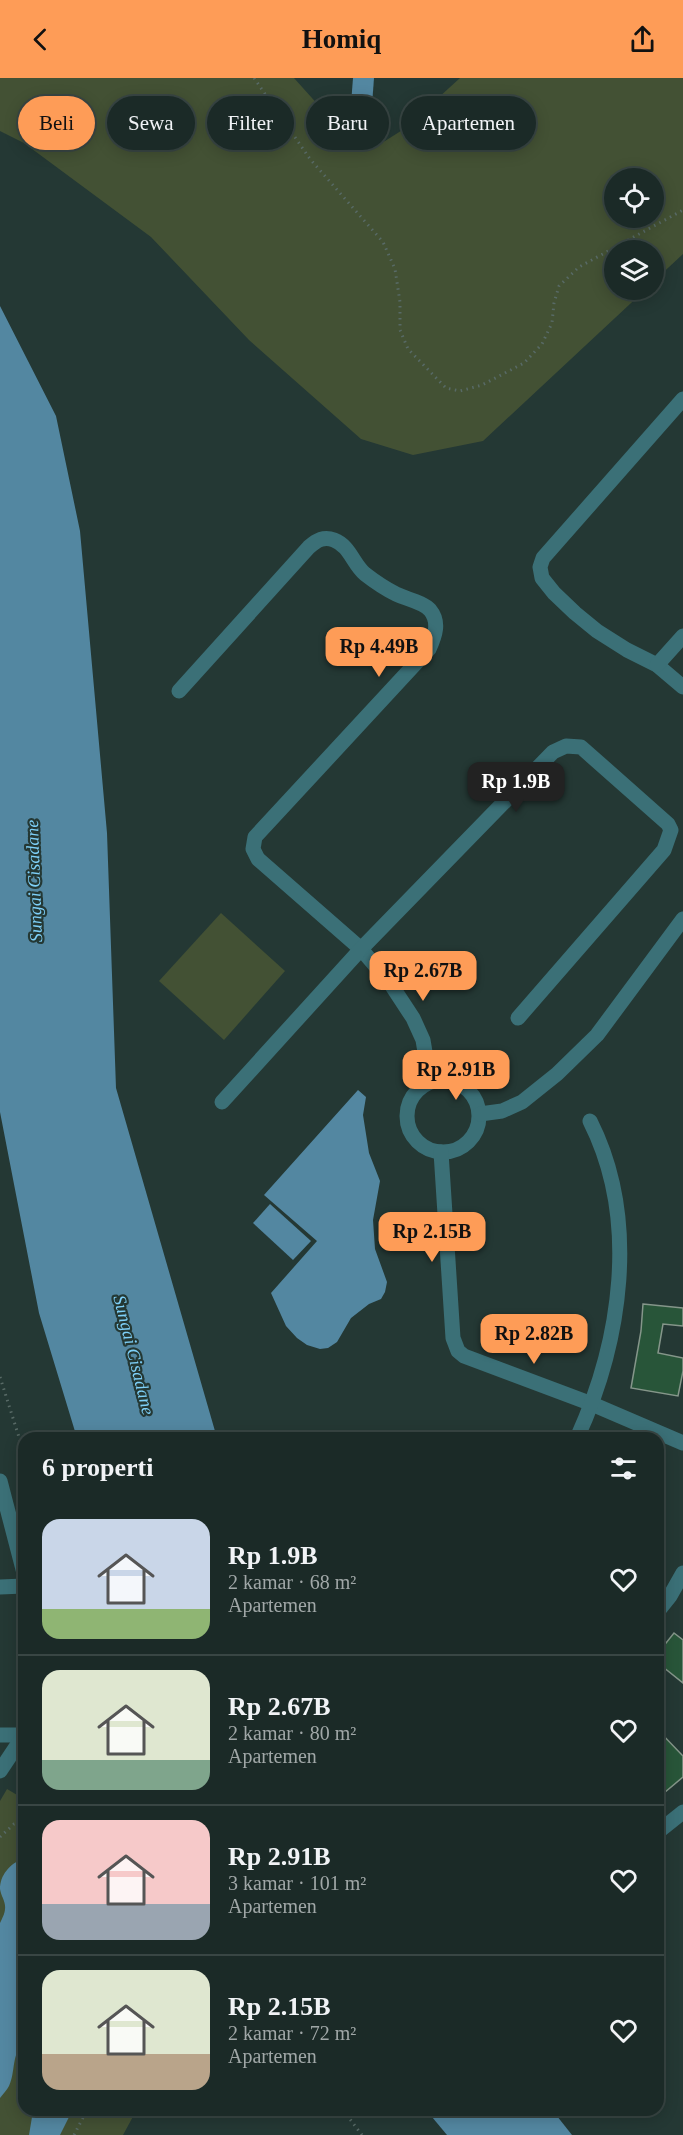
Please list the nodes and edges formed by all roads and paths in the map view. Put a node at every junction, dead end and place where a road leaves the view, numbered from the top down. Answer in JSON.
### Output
{"nodes":[{"id":1,"x":254,"y":78,"type":"edge"},
{"id":2,"x":683,"y":210,"type":"edge"},
{"id":3,"x":683,"y":399,"type":"edge"},
{"id":4,"x":683,"y":636,"type":"edge"},
{"id":5,"x":657,"y":665,"type":"junction"},
{"id":6,"x":683,"y":687,"type":"edge"},
{"id":7,"x":178,"y":692,"type":"dead end"},
{"id":8,"x":683,"y":920,"type":"edge"},
{"id":9,"x":361,"y":949,"type":"junction"},
{"id":10,"x":518,"y":1018,"type":"dead end"},
{"id":11,"x":430,"y":1082,"type":"junction"},
{"id":12,"x":222,"y":1102,"type":"dead end"},
{"id":13,"x":480,"y":1114,"type":"junction"},
{"id":14,"x":590,"y":1121,"type":"dead end"},
{"id":15,"x":441,"y":1152,"type":"junction"},
{"id":16,"x":0,"y":1377,"type":"edge"},
{"id":17,"x":592,"y":1404,"type":"junction"},
{"id":18,"x":580,"y":1432,"type":"edge"},
{"id":19,"x":657,"y":1432,"type":"edge"},
{"id":20,"x":18,"y":1434,"type":"edge"},
{"id":21,"x":664,"y":1435,"type":"edge"},
{"id":22,"x":683,"y":1443,"type":"edge"},
{"id":23,"x":0,"y":1481,"type":"edge"},
{"id":24,"x":18,"y":1550,"type":"edge"},
{"id":25,"x":683,"y":1573,"type":"edge"},
{"id":26,"x":18,"y":1586,"type":"edge"},
{"id":27,"x":0,"y":1587,"type":"edge"},
{"id":28,"x":664,"y":1604,"type":"edge"},
{"id":29,"x":0,"y":1735,"type":"edge"},
{"id":30,"x":18,"y":1735,"type":"edge"},
{"id":31,"x":18,"y":1744,"type":"edge"},
{"id":32,"x":0,"y":1771,"type":"edge"},
{"id":33,"x":683,"y":1812,"type":"edge"},
{"id":34,"x":18,"y":1823,"type":"edge"},
{"id":35,"x":664,"y":1827,"type":"edge"},
{"id":36,"x":0,"y":1838,"type":"edge"},
{"id":37,"x":84,"y":2116,"type":"edge"},
{"id":38,"x":348,"y":2116,"type":"edge"},
{"id":39,"x":74,"y":2135,"type":"edge"},
{"id":40,"x":362,"y":2135,"type":"edge"}],
"edges":[{"from":1,"to":2,"type":"path"},
{"from":3,"to":5,"type":"street"},
{"from":4,"to":5,"type":"street"},
{"from":5,"to":6,"type":"street"},
{"from":7,"to":9,"type":"street"},
{"from":8,"to":13,"type":"street"},
{"from":9,"to":10,"type":"street"},
{"from":9,"to":11,"type":"street"},
{"from":9,"to":12,"type":"street"},
{"from":11,"to":13,"type":"street"},
{"from":11,"to":15,"type":"street"},
{"from":13,"to":15,"type":"street"},
{"from":14,"to":17,"type":"street"},
{"from":15,"to":17,"type":"street"},
{"from":16,"to":20,"type":"path"},
{"from":17,"to":18,"type":"street"},
{"from":17,"to":19,"type":"street"},
{"from":21,"to":22,"type":"street"},
{"from":23,"to":24,"type":"street"},
{"from":25,"to":28,"type":"street"},
{"from":26,"to":27,"type":"street"},
{"from":29,"to":30,"type":"street"},
{"from":31,"to":32,"type":"street"},
{"from":33,"to":35,"type":"street"},
{"from":34,"to":36,"type":"path"},
{"from":37,"to":39,"type":"path"},
{"from":38,"to":40,"type":"path"}]}
